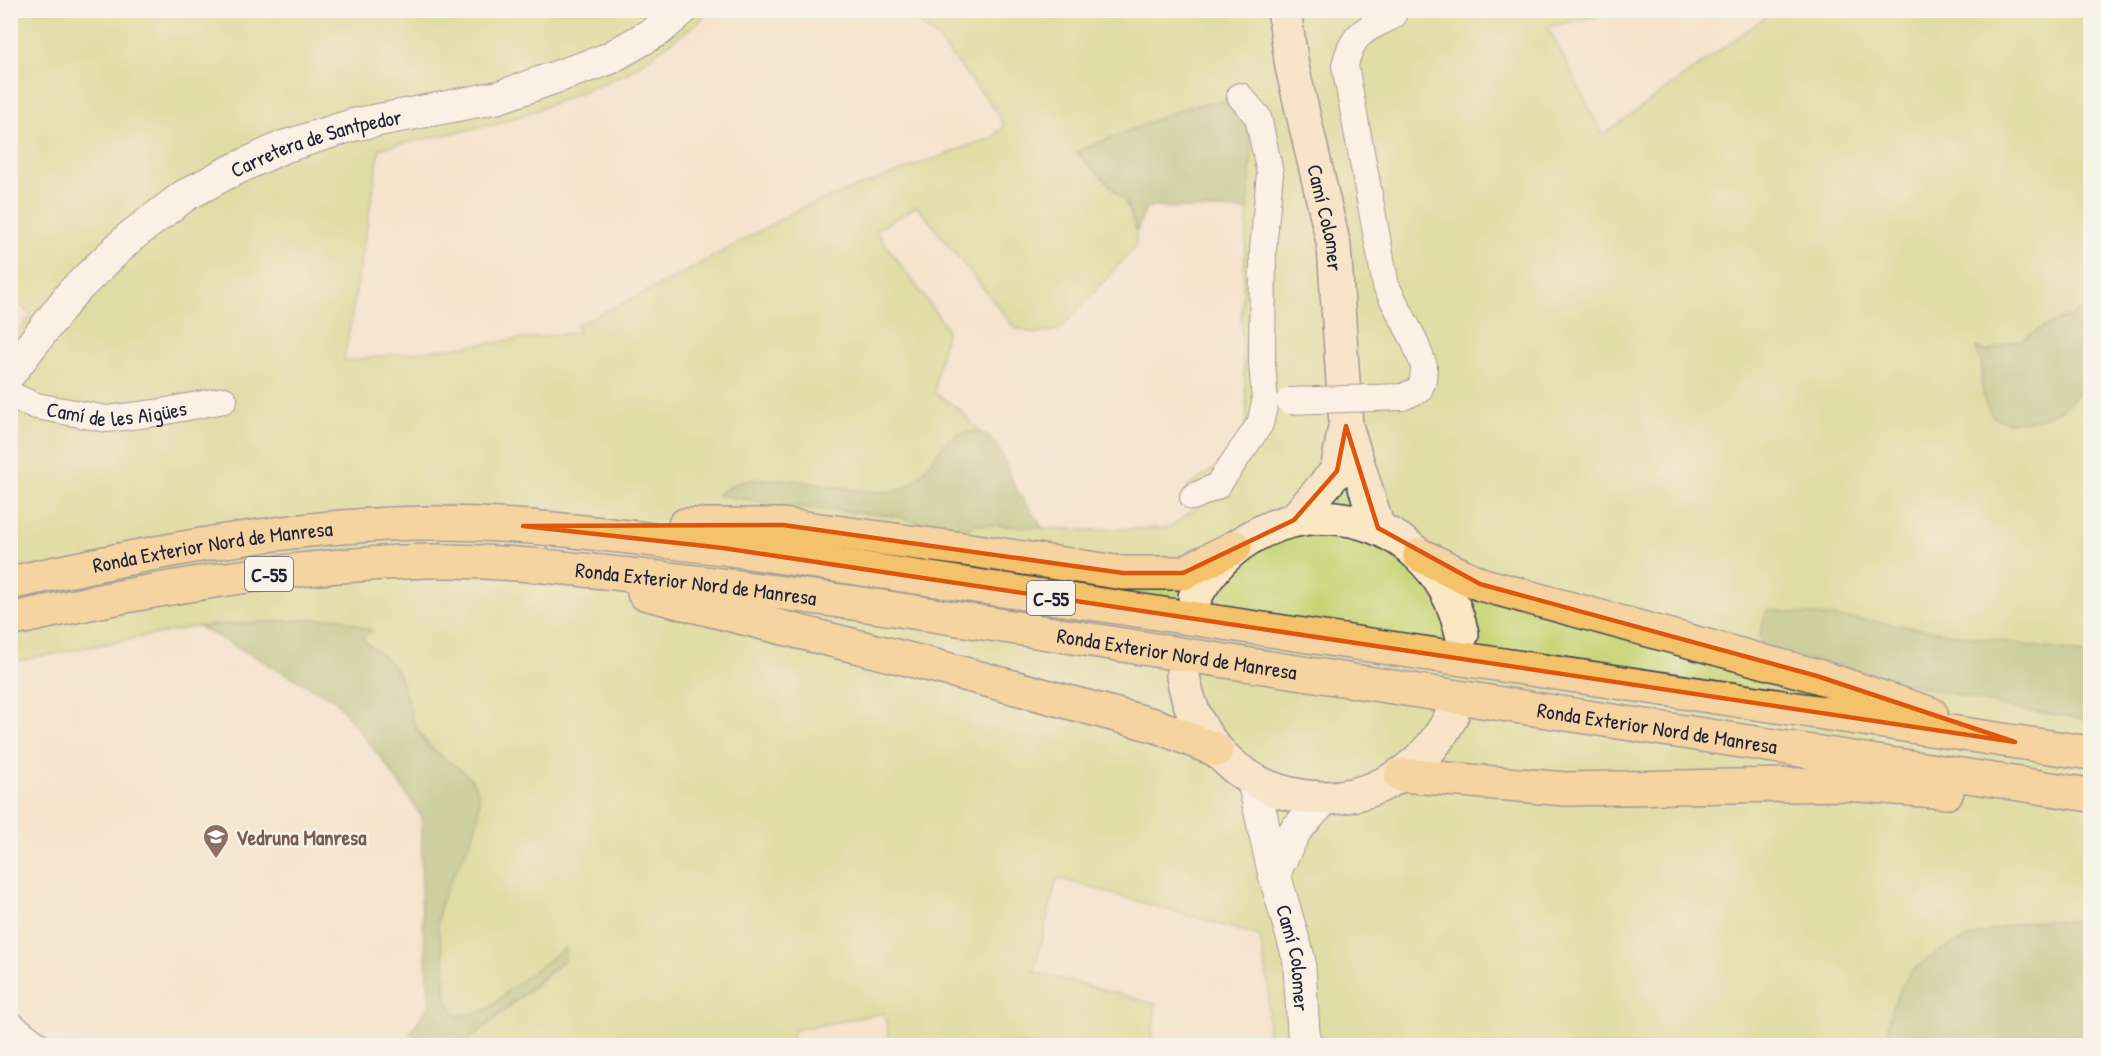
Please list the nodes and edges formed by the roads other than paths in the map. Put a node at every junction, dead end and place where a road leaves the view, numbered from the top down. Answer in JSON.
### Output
{"nodes":[{"id":1,"x":682,"y":10,"type":"edge"},
{"id":2,"x":1284,"y":10,"type":"edge"},
{"id":3,"x":1393,"y":16,"type":"dead end"},
{"id":4,"x":1240,"y":96,"type":"dead end"},
{"id":5,"x":10,"y":373,"type":"edge"},
{"id":6,"x":10,"y":395,"type":"edge"},
{"id":7,"x":224,"y":400,"type":"dead end"},
{"id":8,"x":1277,"y":401,"type":"junction"},
{"id":9,"x":1346,"y":426,"type":"junction"},
{"id":10,"x":1193,"y":497,"type":"dead end"},
{"id":11,"x":1294,"y":520,"type":"junction"},
{"id":12,"x":523,"y":526,"type":"junction"},
{"id":13,"x":1378,"y":528,"type":"junction"},
{"id":14,"x":1235,"y":547,"type":"junction"},
{"id":15,"x":1420,"y":555,"type":"junction"},
{"id":16,"x":531,"y":564,"type":"junction"},
{"id":17,"x":10,"y":583,"type":"edge"},
{"id":18,"x":1195,"y":597,"type":"dead end"},
{"id":19,"x":10,"y":620,"type":"edge"},
{"id":20,"x":1462,"y":633,"type":"dead end"},
{"id":21,"x":1183,"y":676,"type":"dead end"},
{"id":22,"x":1452,"y":715,"type":"dead end"},
{"id":23,"x":2016,"y":742,"type":"junction"},
{"id":24,"x":1216,"y":750,"type":"junction"},
{"id":25,"x":2091,"y":753,"type":"edge"},
{"id":26,"x":1401,"y":775,"type":"junction"},
{"id":27,"x":1253,"y":780,"type":"junction"},
{"id":28,"x":2091,"y":796,"type":"edge"},
{"id":29,"x":1325,"y":798,"type":"junction"},
{"id":30,"x":1274,"y":873,"type":"junction"},
{"id":31,"x":10,"y":1024,"type":"edge"},
{"id":32,"x":39,"y":1046,"type":"edge"},
{"id":33,"x":1302,"y":1046,"type":"edge"}],
"edges":[{"from":1,"to":5,"type":"street","name":"Carretera de Santpedor"},
{"from":2,"to":9,"type":"main road","name":"Camí Colomer"},
{"from":3,"to":8,"type":"street","bridge":true},
{"from":4,"to":8,"type":"street"},
{"from":6,"to":7,"type":"street","name":"Camí de les Aigües"},
{"from":8,"to":10,"type":"street"},
{"from":9,"to":11,"type":"main road","name":"Camí Colomer"},
{"from":9,"to":13,"type":"main road","name":"Camí Colomer"},
{"from":11,"to":13,"type":"main road"},
{"from":11,"to":14,"type":"main road"},
{"from":12,"to":14,"type":"highway"},
{"from":12,"to":17,"type":"highway","name":"Ronda Exterior Nord de Manresa","number":"C-55"},
{"from":12,"to":23,"type":"highway","name":"Ronda Exterior Nord de Manresa","number":"C-55"},
{"from":13,"to":15,"type":"main road"},
{"from":14,"to":18,"type":"main road"},
{"from":15,"to":20,"type":"main road"},
{"from":15,"to":23,"type":"highway"},
{"from":16,"to":19,"type":"highway","name":"Ronda Exterior Nord de Manresa","number":"C-55"},
{"from":16,"to":24,"type":"highway"},
{"from":16,"to":28,"type":"highway","name":"Ronda Exterior Nord de Manresa","number":"C-55"},
{"from":21,"to":24,"type":"main road"},
{"from":22,"to":26,"type":"main road"},
{"from":23,"to":25,"type":"highway","name":"Ronda Exterior Nord de Manresa","number":"C-55"},
{"from":24,"to":27,"type":"main road"},
{"from":26,"to":28,"type":"highway"},
{"from":26,"to":29,"type":"main road"},
{"from":27,"to":29,"type":"main road"},
{"from":27,"to":30,"type":"street","name":"Camí Colomer"},
{"from":29,"to":30,"type":"street"},
{"from":30,"to":33,"type":"street","name":"Camí Colomer"},
{"from":31,"to":32,"type":"street"}]}
